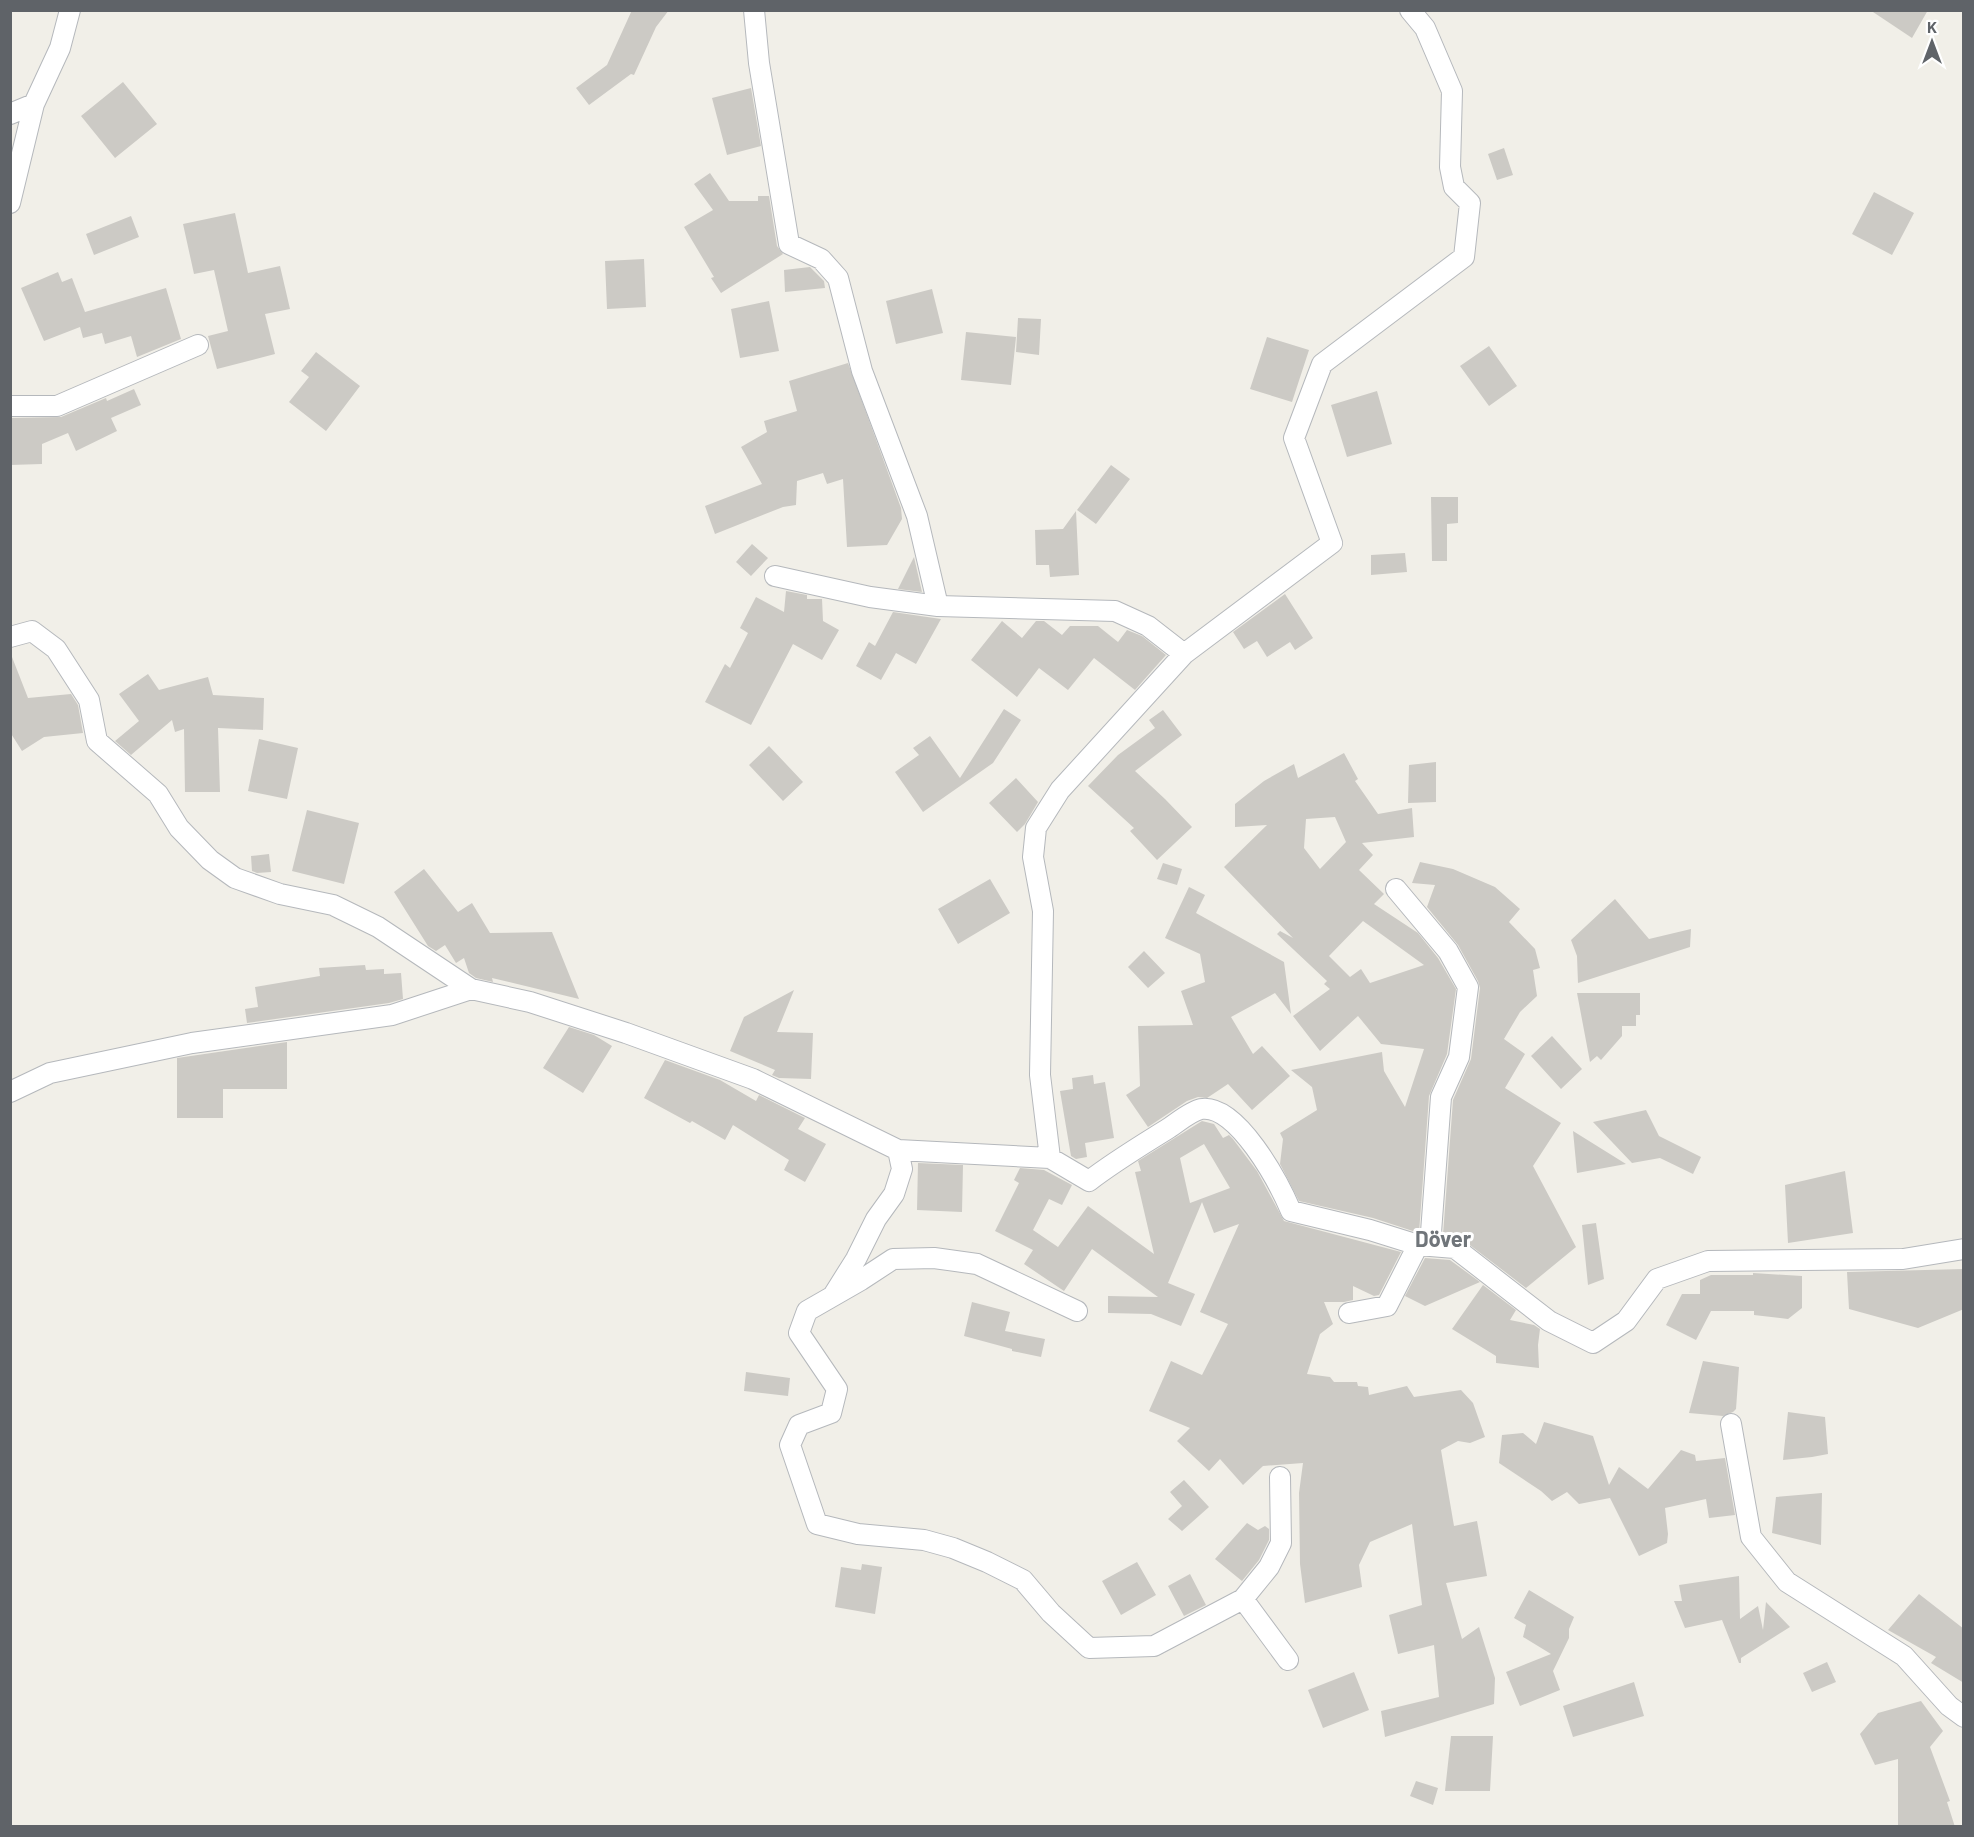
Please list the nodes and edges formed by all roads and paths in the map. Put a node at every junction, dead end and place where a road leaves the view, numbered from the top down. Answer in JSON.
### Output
{"nodes":[{"id":1,"x":70,"y":10,"type":"edge"},
{"id":2,"x":754,"y":10,"type":"edge"},
{"id":3,"x":1410,"y":10,"type":"edge"},
{"id":4,"x":34,"y":104,"type":"junction"},
{"id":5,"x":10,"y":114,"type":"edge"},
{"id":6,"x":10,"y":203,"type":"edge"},
{"id":7,"x":198,"y":345,"type":"dead end"},
{"id":8,"x":10,"y":406,"type":"edge"},
{"id":9,"x":775,"y":576,"type":"dead end"},
{"id":10,"x":938,"y":606,"type":"junction"},
{"id":11,"x":10,"y":637,"type":"edge"},
{"id":12,"x":1184,"y":654,"type":"junction"},
{"id":13,"x":1396,"y":889,"type":"dead end"},
{"id":14,"x":471,"y":988,"type":"junction"},
{"id":15,"x":10,"y":1092,"type":"edge"},
{"id":16,"x":898,"y":1150,"type":"junction"},
{"id":17,"x":1050,"y":1158,"type":"junction"},
{"id":18,"x":1424,"y":1246,"type":"junction"},
{"id":19,"x":1964,"y":1249,"type":"edge"},
{"id":20,"x":834,"y":1295,"type":"junction"},
{"id":21,"x":1077,"y":1311,"type":"dead end"},
{"id":22,"x":1349,"y":1313,"type":"dead end"},
{"id":23,"x":1731,"y":1424,"type":"dead end"},
{"id":24,"x":1280,"y":1477,"type":"dead end"},
{"id":25,"x":1243,"y":1599,"type":"junction"},
{"id":26,"x":1288,"y":1660,"type":"dead end"},
{"id":27,"x":1964,"y":1717,"type":"edge"}],
"edges":[{"from":1,"to":4,"type":"street"},
{"from":2,"to":10,"type":"street"},
{"from":3,"to":12,"type":"street"},
{"from":4,"to":5,"type":"street"},
{"from":4,"to":6,"type":"street"},
{"from":7,"to":8,"type":"street"},
{"from":9,"to":10,"type":"street"},
{"from":10,"to":12,"type":"street"},
{"from":11,"to":14,"type":"street"},
{"from":12,"to":17,"type":"street"},
{"from":13,"to":18,"type":"street"},
{"from":14,"to":15,"type":"street"},
{"from":14,"to":16,"type":"street"},
{"from":16,"to":17,"type":"street"},
{"from":16,"to":20,"type":"street"},
{"from":17,"to":18,"type":"street"},
{"from":18,"to":19,"type":"street"},
{"from":18,"to":22,"type":"street"},
{"from":20,"to":21,"type":"street"},
{"from":20,"to":25,"type":"street"},
{"from":23,"to":27,"type":"street"},
{"from":24,"to":25,"type":"street"},
{"from":25,"to":26,"type":"street"}]}
